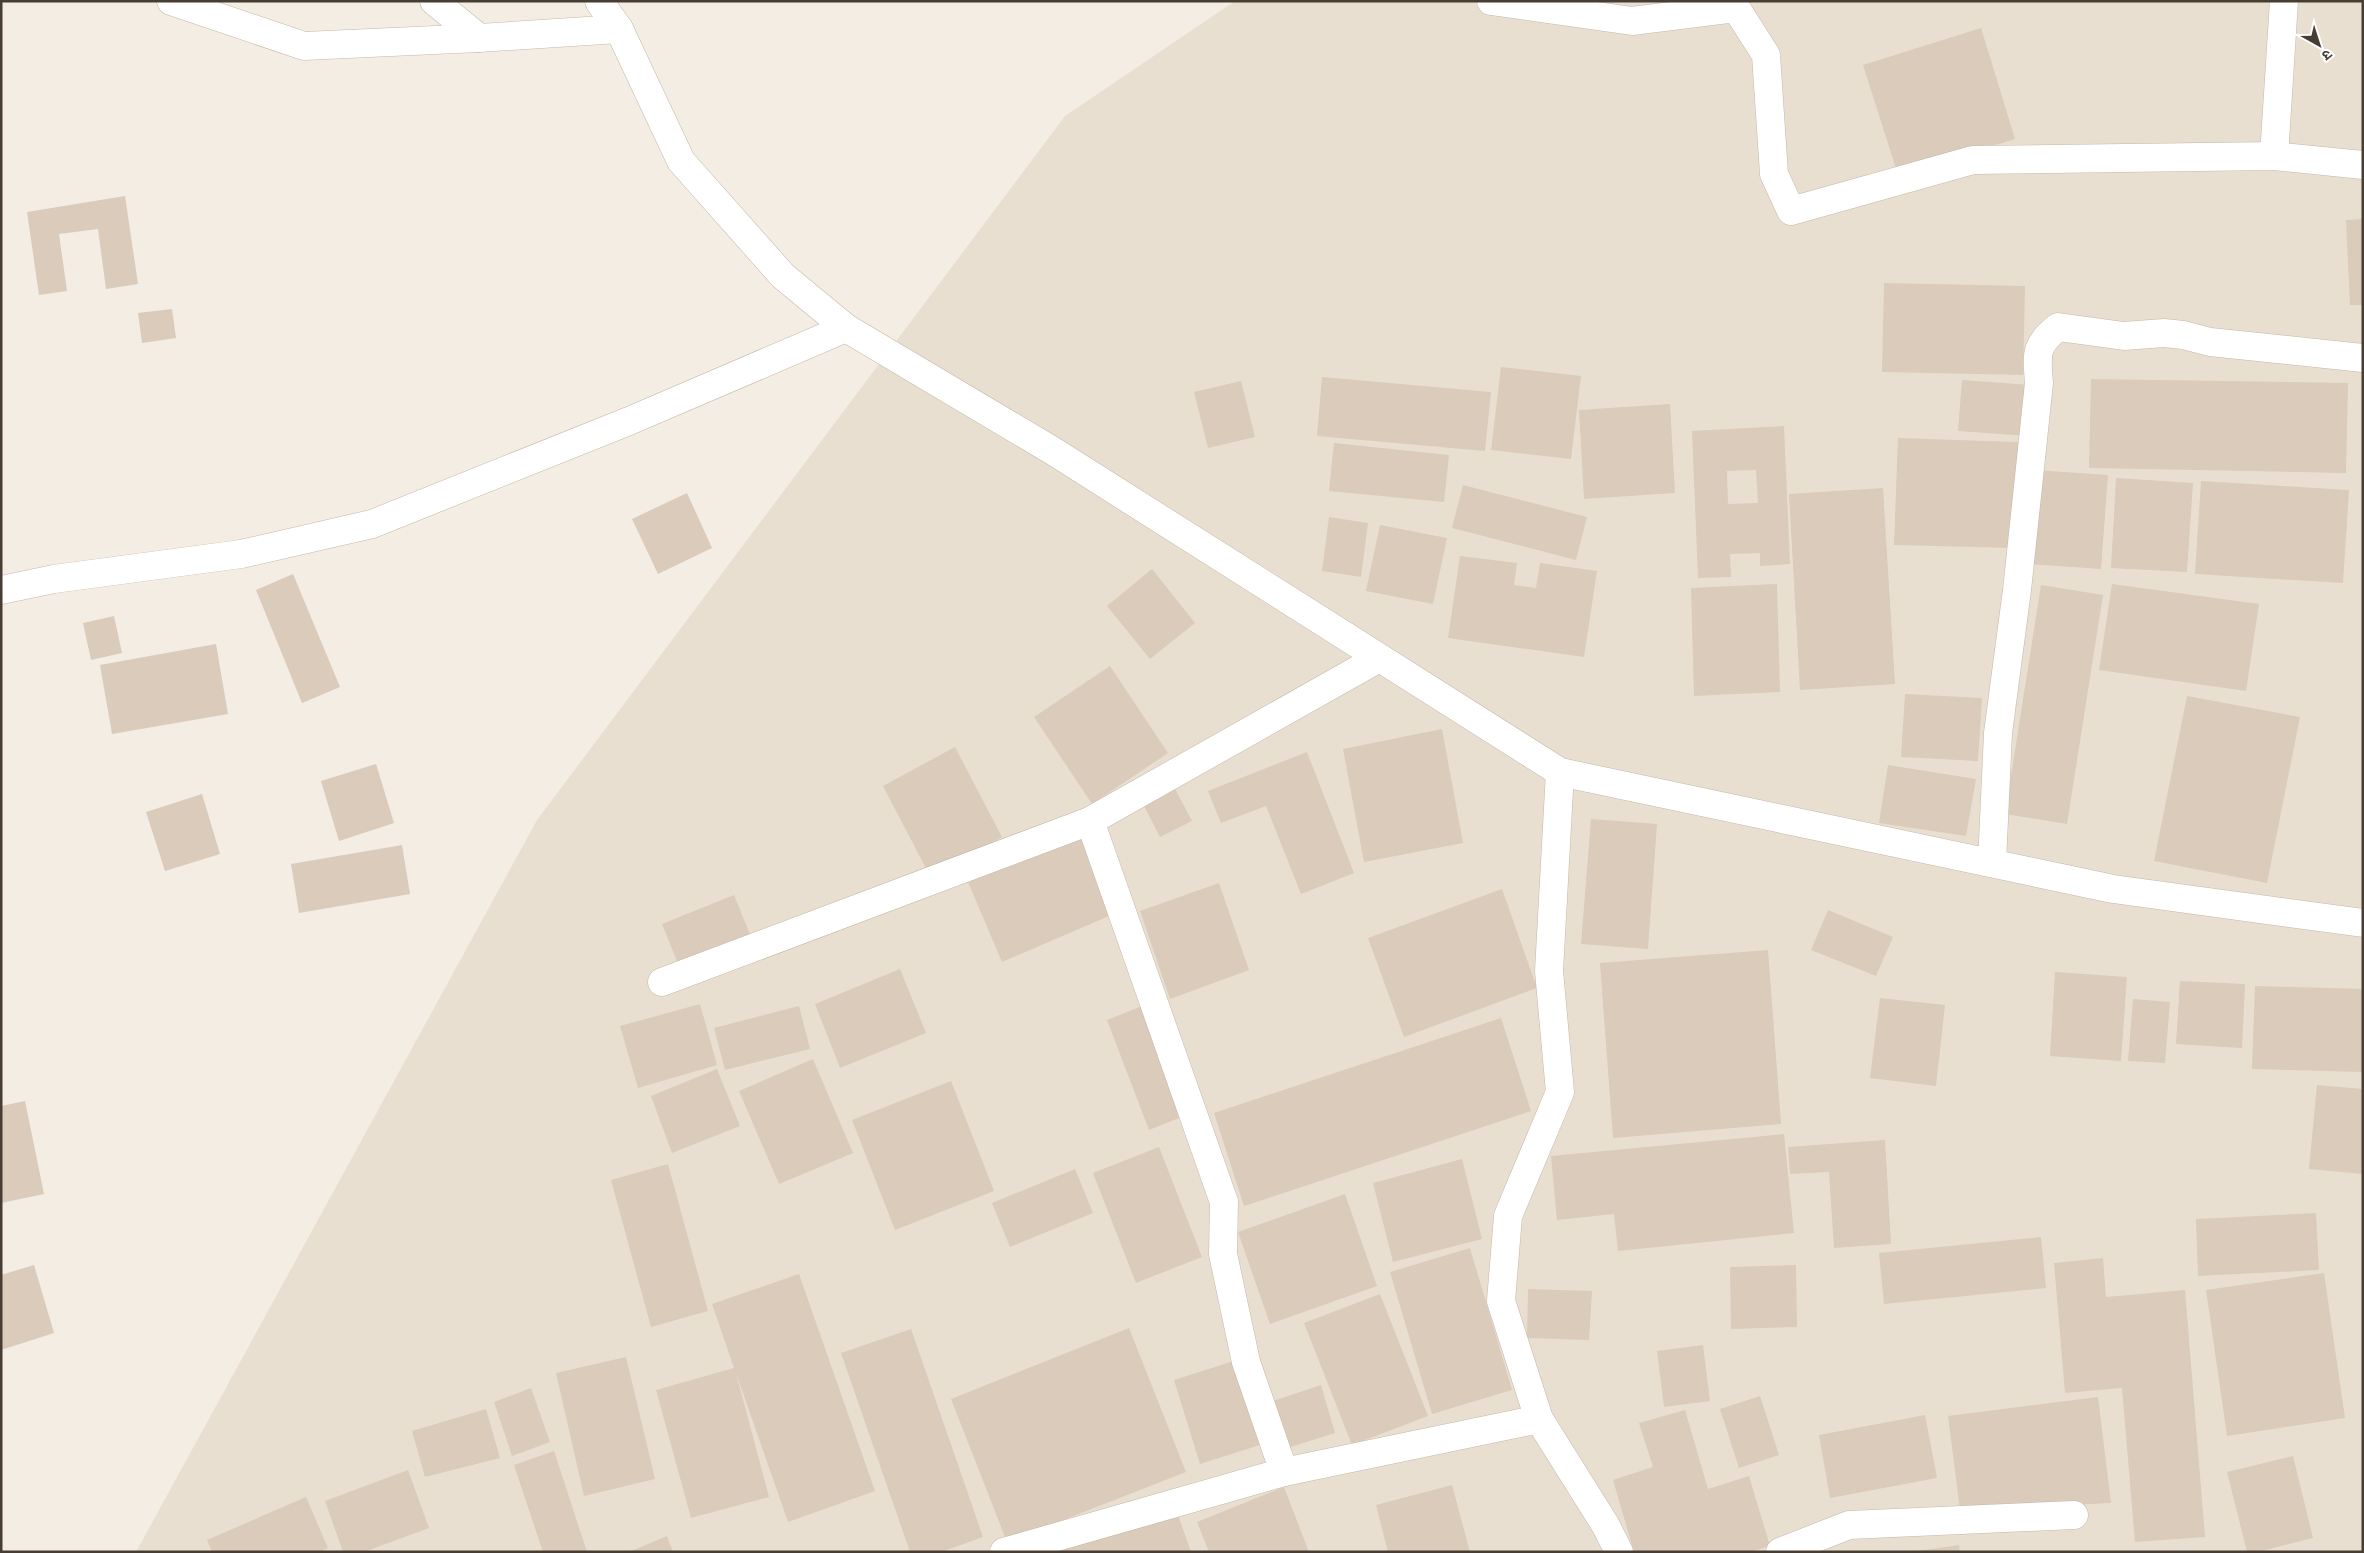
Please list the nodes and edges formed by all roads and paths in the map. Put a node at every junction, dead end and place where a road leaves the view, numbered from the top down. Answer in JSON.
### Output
{"nodes":[{"id":1,"x":172,"y":1,"type":"edge"},
{"id":2,"x":434,"y":1,"type":"edge"},
{"id":3,"x":599,"y":1,"type":"edge"},
{"id":4,"x":1491,"y":1,"type":"edge"},
{"id":5,"x":2284,"y":1,"type":"edge"},
{"id":6,"x":619,"y":29,"type":"junction"},
{"id":7,"x":479,"y":38,"type":"junction"},
{"id":8,"x":2274,"y":156,"type":"junction"},
{"id":9,"x":2363,"y":165,"type":"edge"},
{"id":10,"x":846,"y":328,"type":"junction"},
{"id":11,"x":2363,"y":358,"type":"edge"},
{"id":12,"x":1,"y":590,"type":"edge"},
{"id":13,"x":1380,"y":658,"type":"junction"},
{"id":14,"x":1560,"y":772,"type":"junction"},
{"id":15,"x":1090,"y":821,"type":"junction"},
{"id":16,"x":1992,"y":863,"type":"junction"},
{"id":17,"x":2363,"y":922,"type":"edge"},
{"id":18,"x":662,"y":982,"type":"dead end"},
{"id":19,"x":1540,"y":1418,"type":"junction"},
{"id":20,"x":1284,"y":1472,"type":"junction"},
{"id":21,"x":2074,"y":1515,"type":"dead end"},
{"id":22,"x":1004,"y":1552,"type":"edge"},
{"id":23,"x":1619,"y":1552,"type":"edge"},
{"id":24,"x":1780,"y":1552,"type":"edge"}],
"edges":[{"from":1,"to":7,"type":"street"},
{"from":2,"to":7,"type":"street"},
{"from":3,"to":6,"type":"street"},
{"from":4,"to":8,"type":"street"},
{"from":5,"to":8,"type":"street"},
{"from":6,"to":7,"type":"street"},
{"from":6,"to":10,"type":"street"},
{"from":8,"to":9,"type":"street"},
{"from":10,"to":12,"type":"street"},
{"from":10,"to":13,"type":"street"},
{"from":11,"to":16,"type":"street"},
{"from":13,"to":14,"type":"street"},
{"from":13,"to":15,"type":"street"},
{"from":14,"to":16,"type":"street"},
{"from":14,"to":19,"type":"street"},
{"from":15,"to":18,"type":"street"},
{"from":15,"to":20,"type":"street"},
{"from":16,"to":17,"type":"street"},
{"from":19,"to":20,"type":"street"},
{"from":19,"to":23,"type":"street"},
{"from":20,"to":22,"type":"street"},
{"from":21,"to":24,"type":"street"}]}
